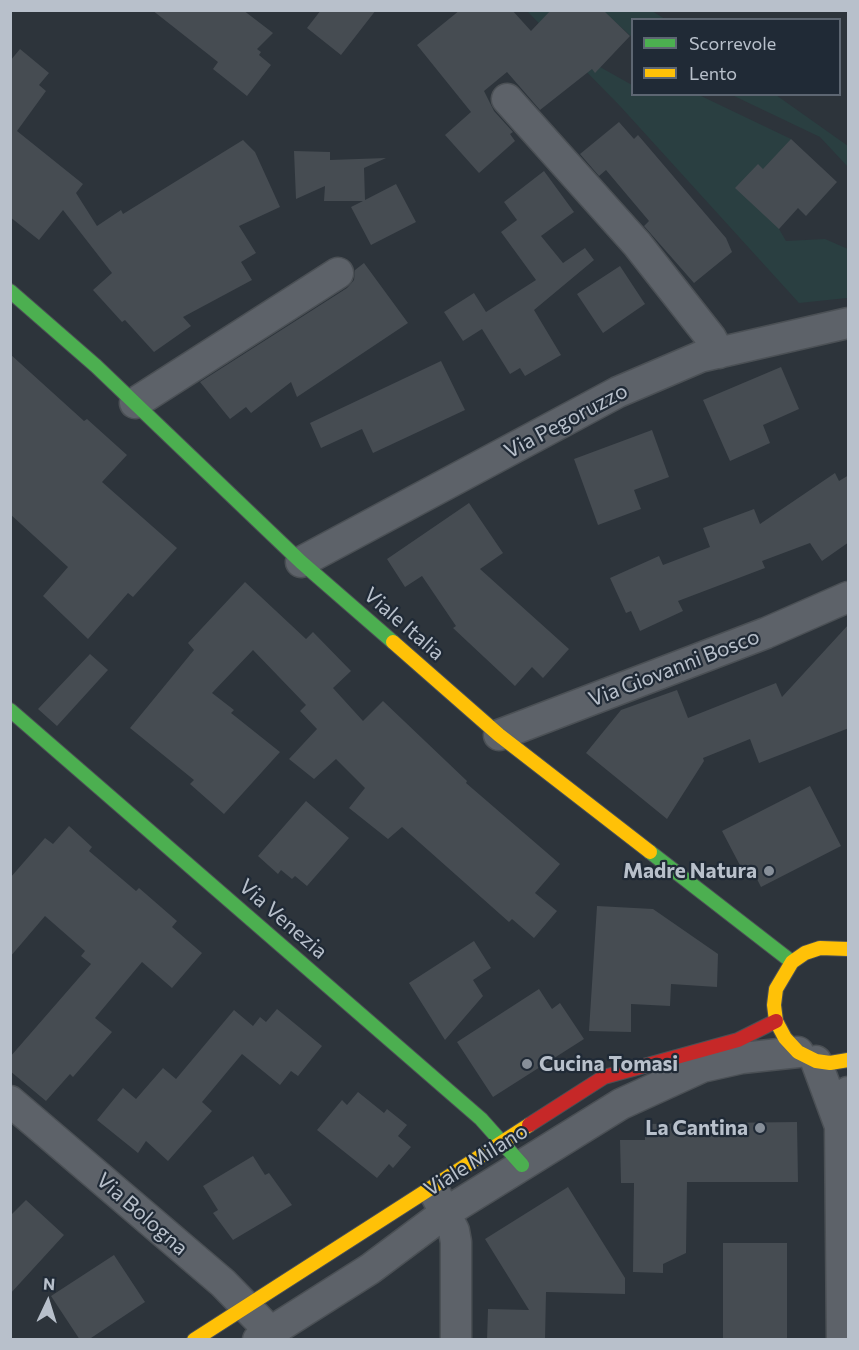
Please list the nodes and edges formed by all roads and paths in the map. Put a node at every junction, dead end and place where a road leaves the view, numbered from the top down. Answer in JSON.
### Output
{"nodes":[{"id":1,"x":507,"y":99,"type":"dead end"},
{"id":2,"x":338,"y":273,"type":"dead end"},
{"id":3,"x":10,"y":291,"type":"edge"},
{"id":4,"x":849,"y":323,"type":"edge"},
{"id":5,"x":719,"y":353,"type":"junction"},
{"id":6,"x":135,"y":403,"type":"junction"},
{"id":7,"x":301,"y":562,"type":"junction"},
{"id":8,"x":849,"y":597,"type":"edge"},
{"id":9,"x":10,"y":710,"type":"edge"},
{"id":10,"x":499,"y":735,"type":"junction"},
{"id":11,"x":849,"y":949,"type":"edge"},
{"id":12,"x":792,"y":962,"type":"junction"},
{"id":13,"x":776,"y":1021,"type":"junction"},
{"id":14,"x":807,"y":1056,"type":"junction"},
{"id":15,"x":849,"y":1060,"type":"edge"},
{"id":16,"x":849,"y":1092,"type":"edge"},
{"id":17,"x":10,"y":1101,"type":"edge"},
{"id":18,"x":840,"y":1126,"type":"junction"},
{"id":19,"x":513,"y":1154,"type":"junction"},
{"id":20,"x":439,"y":1200,"type":"junction"},
{"id":21,"x":244,"y":1305,"type":"junction"},
{"id":22,"x":264,"y":1336,"type":"edge"},
{"id":23,"x":194,"y":1340,"type":"edge"},
{"id":24,"x":456,"y":1340,"type":"edge"},
{"id":25,"x":842,"y":1340,"type":"edge"}],
"edges":[{"from":1,"to":5,"type":"street"},
{"from":2,"to":6,"type":"street"},
{"from":3,"to":6,"type":"main road","name":"Viale Italia"},
{"from":4,"to":5,"type":"street","name":"Via Pegoruzzo"},
{"from":5,"to":7,"type":"street","name":"Via Pegoruzzo"},
{"from":6,"to":7,"type":"main road","name":"Viale Italia"},
{"from":7,"to":10,"type":"main road","name":"Viale Italia"},
{"from":8,"to":10,"type":"street","name":"Via Giovanni Bosco"},
{"from":9,"to":19,"type":"main road","name":"Via Venezia"},
{"from":10,"to":12,"type":"main road","name":"Viale Italia"},
{"from":11,"to":12,"type":"main road"},
{"from":12,"to":13,"type":"main road"},
{"from":13,"to":14,"type":"main road"},
{"from":13,"to":19,"type":"main road","name":"Viale Milano"},
{"from":14,"to":15,"type":"main road"},
{"from":14,"to":18,"type":"street"},
{"from":14,"to":19,"type":"street","name":"Viale Milano"},
{"from":16,"to":18,"type":"street"},
{"from":17,"to":21,"type":"street","name":"Via Bologna"},
{"from":18,"to":25,"type":"street"},
{"from":19,"to":20,"type":"street","name":"Viale Milano"},
{"from":20,"to":21,"type":"main road","name":"Viale Milano"},
{"from":20,"to":22,"type":"street","name":"Viale Milano"},
{"from":20,"to":24,"type":"street"},
{"from":21,"to":22,"type":"street","name":"Via Bologna"},
{"from":21,"to":23,"type":"main road","name":"Viale Milano"}]}
